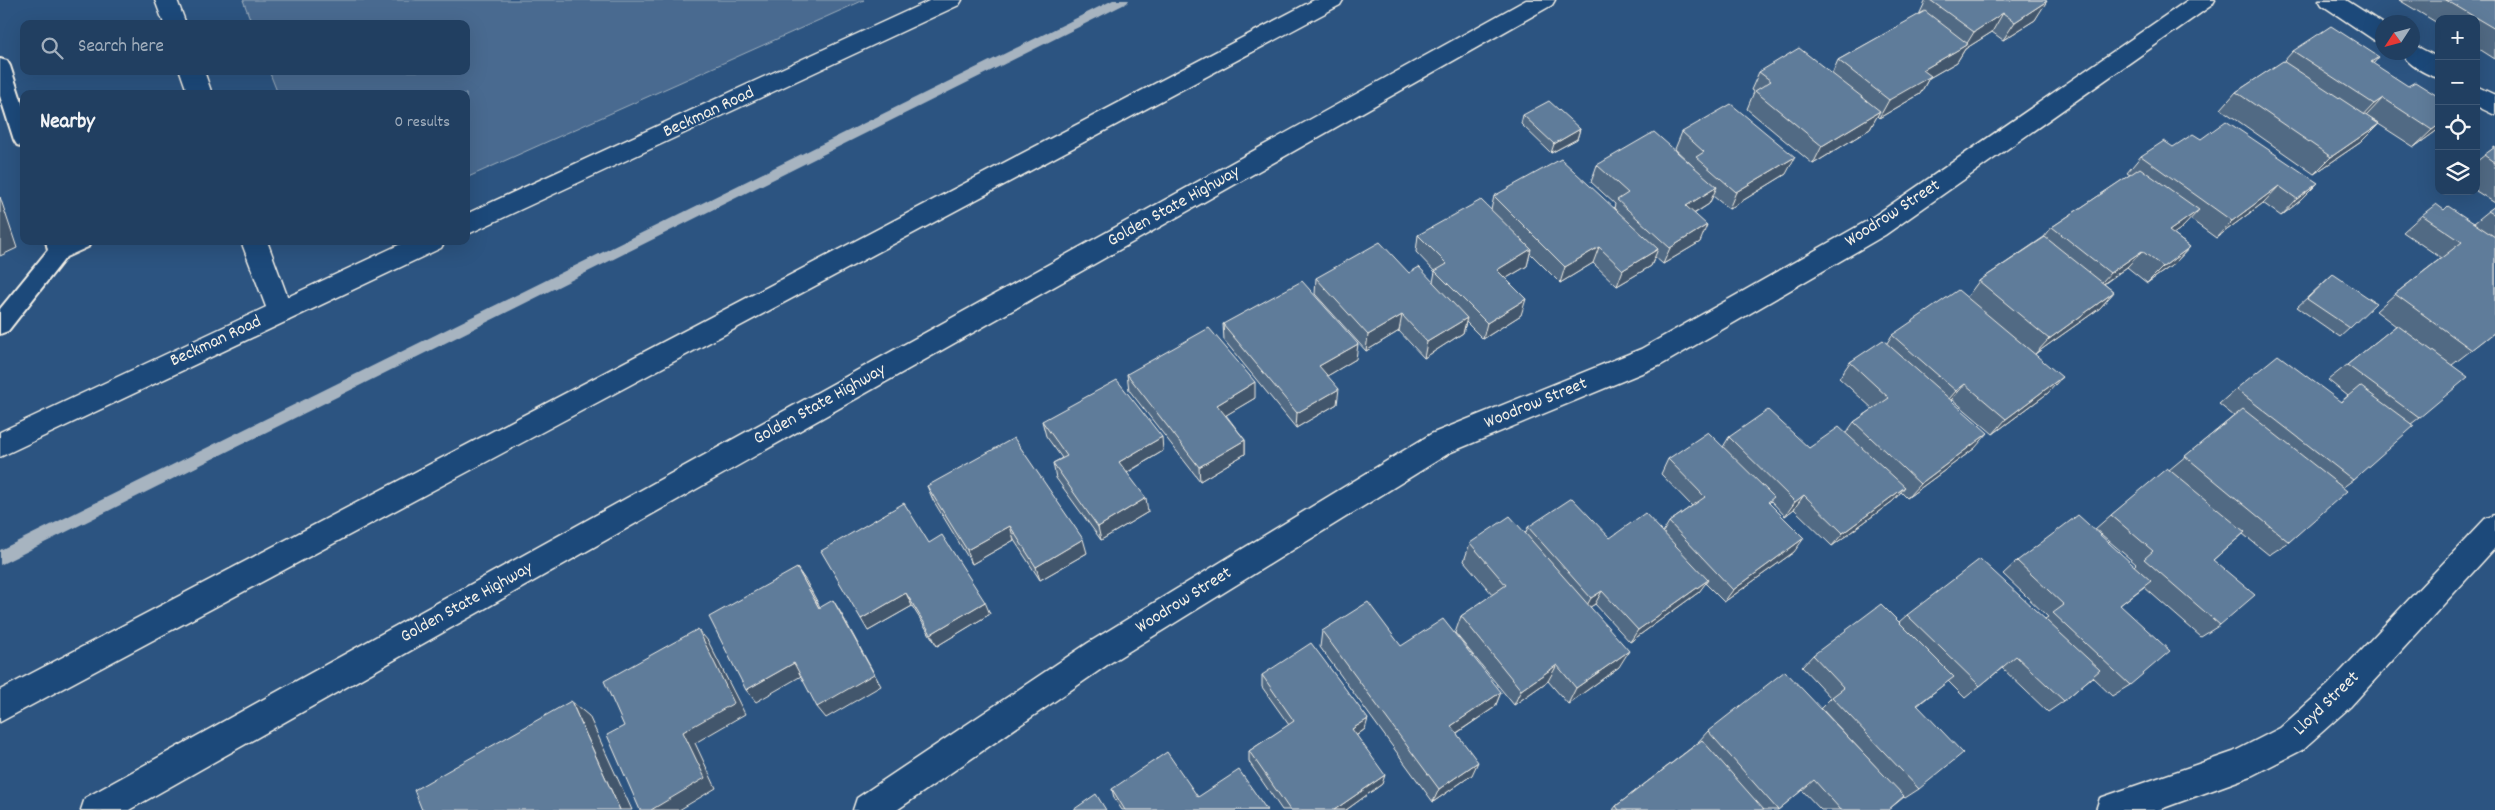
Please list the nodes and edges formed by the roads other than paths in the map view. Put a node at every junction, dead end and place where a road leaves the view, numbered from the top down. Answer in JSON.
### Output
{"nodes":[{"id":1,"x":166,"y":0,"type":"edge"},
{"id":2,"x":951,"y":0,"type":"edge"},
{"id":3,"x":1332,"y":0,"type":"edge"},
{"id":4,"x":1544,"y":0,"type":"edge"},
{"id":5,"x":2204,"y":0,"type":"edge"},
{"id":6,"x":2330,"y":0,"type":"edge"},
{"id":7,"x":174,"y":20,"type":"edge"},
{"id":8,"x":2375,"y":29,"type":"edge"},
{"id":9,"x":2420,"y":57,"type":"edge"},
{"id":10,"x":0,"y":66,"type":"edge"},
{"id":11,"x":2435,"y":67,"type":"edge"},
{"id":12,"x":193,"y":75,"type":"edge"},
{"id":13,"x":199,"y":90,"type":"edge"},
{"id":14,"x":2480,"y":97,"type":"edge"},
{"id":15,"x":2495,"y":106,"type":"edge"},
{"id":16,"x":20,"y":128,"type":"edge"},
{"id":17,"x":470,"y":224,"type":"edge"},
{"id":18,"x":255,"y":245,"type":"edge"},
{"id":19,"x":423,"y":245,"type":"edge"},
{"id":20,"x":58,"y":246,"type":"edge"},
{"id":21,"x":280,"y":312,"type":"junction"},
{"id":22,"x":0,"y":325,"type":"edge"},
{"id":23,"x":0,"y":445,"type":"edge"},
{"id":24,"x":2495,"y":528,"type":"edge"},
{"id":25,"x":0,"y":707,"type":"edge"},
{"id":26,"x":97,"y":810,"type":"edge"},
{"id":27,"x":869,"y":810,"type":"edge"},
{"id":28,"x":2112,"y":810,"type":"edge"}],
"edges":[{"from":1,"to":7,"type":"main road"},
{"from":2,"to":17,"type":"main road","name":"Beckman Road"},
{"from":3,"to":25,"type":"main road"},
{"from":4,"to":26,"type":"main road","name":"Golden State Highway"},
{"from":5,"to":27,"type":"main road","name":"Woodrow Street"},
{"from":6,"to":8,"type":"main road"},
{"from":9,"to":11,"type":"main road"},
{"from":10,"to":16,"type":"lane"},
{"from":12,"to":13,"type":"main road"},
{"from":14,"to":15,"type":"main road"},
{"from":18,"to":21,"type":"main road"},
{"from":19,"to":21,"type":"main road","name":"Beckman Road"},
{"from":20,"to":22,"type":"lane"},
{"from":21,"to":23,"type":"main road","name":"Beckman Road"},
{"from":24,"to":28,"type":"main road","name":"Lloyd Street"}]}
